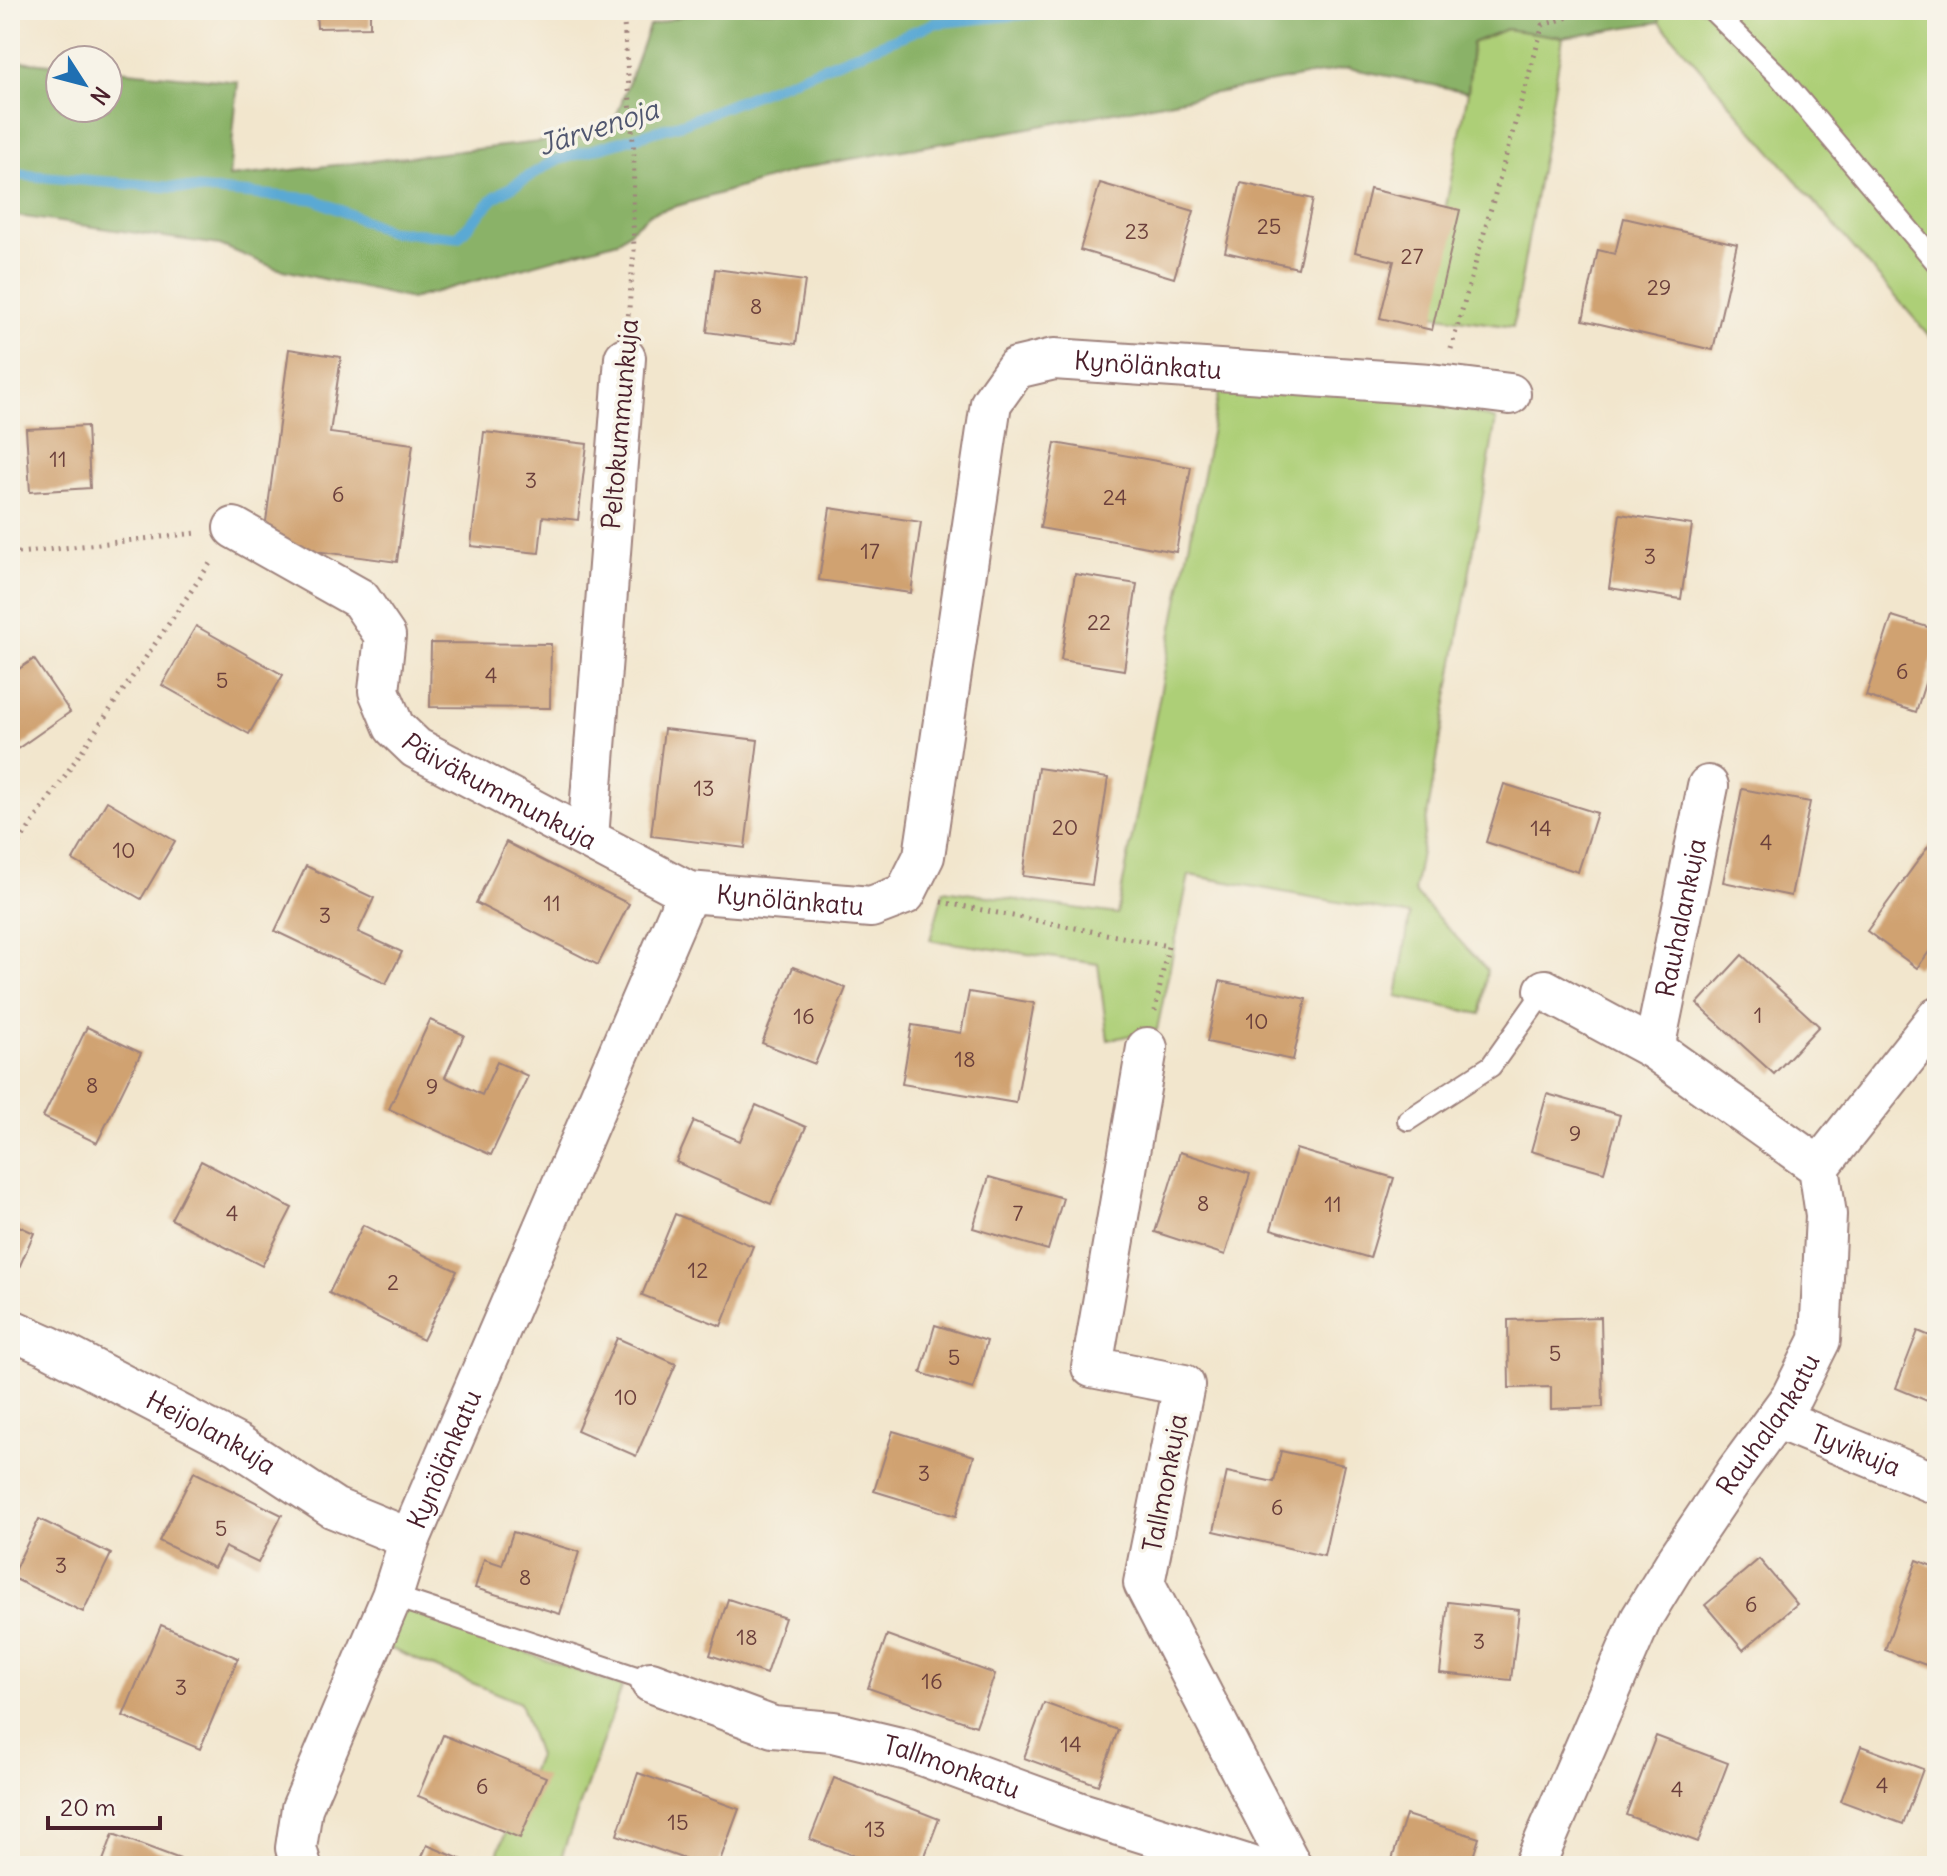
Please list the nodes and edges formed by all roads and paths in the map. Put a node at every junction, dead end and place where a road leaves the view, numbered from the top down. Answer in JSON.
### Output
{"nodes":[{"id":1,"x":623,"y":10,"type":"edge"},
{"id":2,"x":1592,"y":10,"type":"edge"},
{"id":3,"x":1712,"y":10,"type":"edge"},
{"id":4,"x":1937,"y":263,"type":"edge"},
{"id":5,"x":625,"y":358,"type":"joint"},
{"id":6,"x":1441,"y":385,"type":"junction"},
{"id":7,"x":1510,"y":394,"type":"dead end"},
{"id":8,"x":234,"y":528,"type":"junction"},
{"id":9,"x":10,"y":554,"type":"edge"},
{"id":10,"x":1708,"y":786,"type":"dead end"},
{"id":11,"x":588,"y":838,"type":"junction"},
{"id":12,"x":10,"y":856,"type":"edge"},
{"id":13,"x":688,"y":892,"type":"junction"},
{"id":14,"x":905,"y":894,"type":"junction"},
{"id":15,"x":1545,"y":990,"type":"joint"},
{"id":16,"x":1937,"y":1018,"type":"edge"},
{"id":17,"x":1147,"y":1048,"type":"joint"},
{"id":18,"x":1654,"y":1049,"type":"junction"},
{"id":19,"x":1408,"y":1120,"type":"dead end"},
{"id":20,"x":1819,"y":1167,"type":"junction"},
{"id":21,"x":10,"y":1329,"type":"edge"},
{"id":22,"x":1776,"y":1418,"type":"junction"},
{"id":23,"x":1937,"y":1484,"type":"edge"},
{"id":24,"x":410,"y":1539,"type":"junction"},
{"id":25,"x":392,"y":1596,"type":"junction"},
{"id":26,"x":651,"y":1682,"type":"joint"},
{"id":27,"x":301,"y":1866,"type":"edge"},
{"id":28,"x":1250,"y":1866,"type":"edge"},
{"id":29,"x":1291,"y":1866,"type":"edge"},
{"id":30,"x":1534,"y":1866,"type":"edge"}],
"edges":[{"from":1,"to":5,"type":"path","name":"Peltokummunkuja"},
{"from":2,"to":6,"type":"path"},
{"from":3,"to":4,"type":"lane"},
{"from":5,"to":11,"type":"street","name":"Peltokummunkuja"},
{"from":6,"to":7,"type":"street","name":"Kynölänkatu"},
{"from":6,"to":14,"type":"street","name":"Kynölänkatu"},
{"from":8,"to":9,"type":"path"},
{"from":8,"to":11,"type":"street","name":"Päiväkummunkuja"},
{"from":8,"to":12,"type":"path"},
{"from":10,"to":18,"type":"street","name":"Rauhalankuja"},
{"from":11,"to":13,"type":"street","name":"Päiväkummunkuja"},
{"from":13,"to":14,"type":"street","name":"Kynölänkatu"},
{"from":13,"to":24,"type":"street","name":"Kynölänkatu"},
{"from":14,"to":17,"type":"path"},
{"from":15,"to":18,"type":"street"},
{"from":15,"to":19,"type":"lane"},
{"from":16,"to":20,"type":"street"},
{"from":17,"to":29,"type":"street","name":"Tallmonkuja"},
{"from":18,"to":20,"type":"street"},
{"from":20,"to":22,"type":"street","name":"Rauhalankatu"},
{"from":21,"to":24,"type":"street","name":"Heijolankuja"},
{"from":22,"to":23,"type":"street","name":"Tyvikuja"},
{"from":22,"to":30,"type":"street","name":"Rauhalankatu"},
{"from":24,"to":25,"type":"street","name":"Kynölänkatu"},
{"from":25,"to":26,"type":"lane"},
{"from":25,"to":27,"type":"street","name":"Kynölänkatu"},
{"from":26,"to":28,"type":"street","name":"Tallmonkatu"}]}
